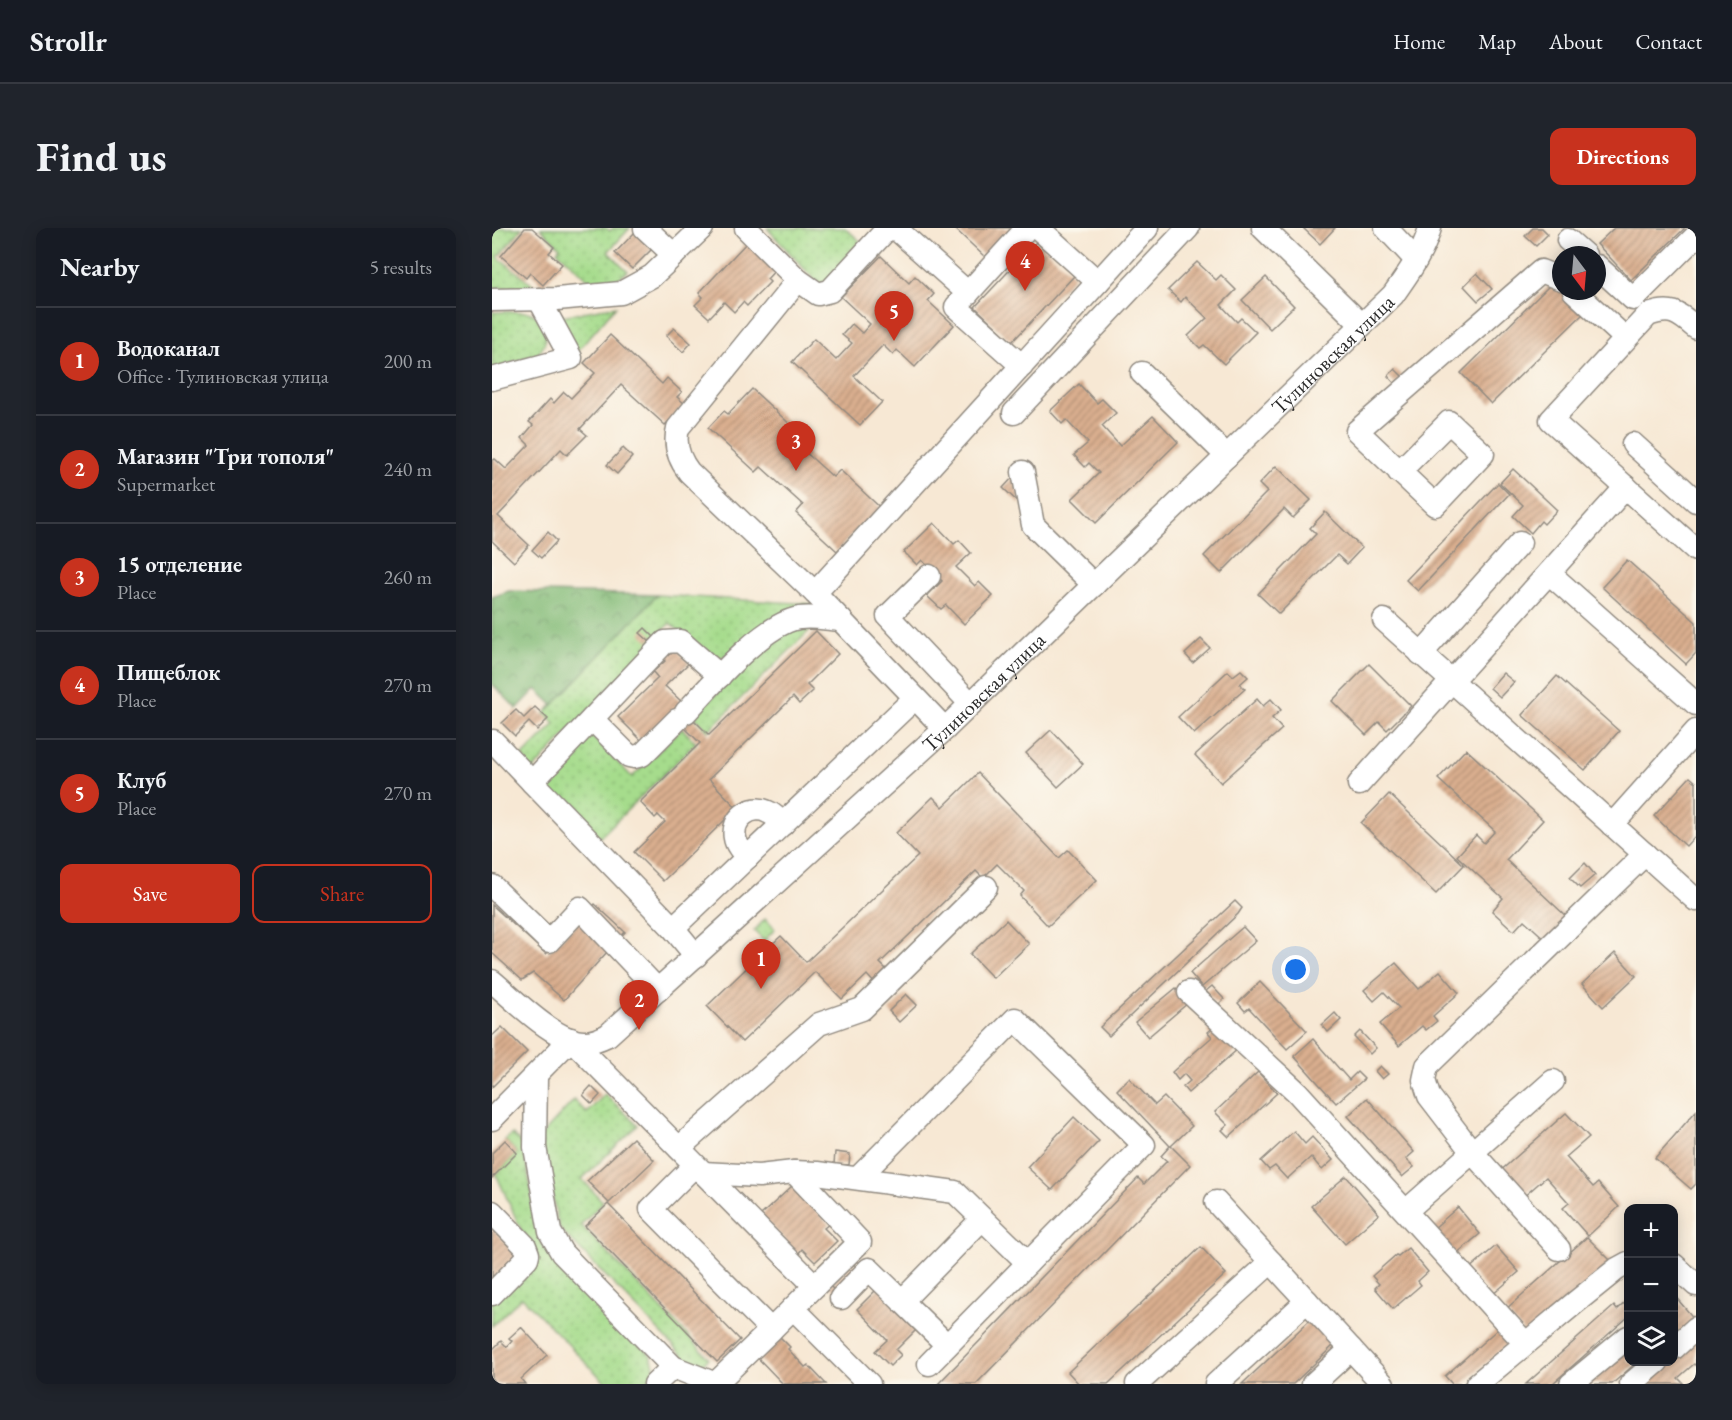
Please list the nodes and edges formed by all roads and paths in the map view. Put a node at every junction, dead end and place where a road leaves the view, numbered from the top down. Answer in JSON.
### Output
{"nodes":[{"id":1,"x":645,"y":228,"type":"edge"},
{"id":2,"x":702,"y":228,"type":"edge"},
{"id":3,"x":746,"y":228,"type":"edge"},
{"id":4,"x":888,"y":228,"type":"edge"},
{"id":5,"x":895,"y":228,"type":"edge"},
{"id":6,"x":1027,"y":228,"type":"edge"},
{"id":7,"x":1038,"y":228,"type":"edge"},
{"id":8,"x":1147,"y":228,"type":"edge"},
{"id":9,"x":1188,"y":228,"type":"edge"},
{"id":10,"x":1263,"y":228,"type":"edge"},
{"id":11,"x":1386,"y":228,"type":"edge"},
{"id":12,"x":1430,"y":228,"type":"edge"},
{"id":13,"x":1696,"y":236,"type":"edge"},
{"id":14,"x":1568,"y":240,"type":"dead end"},
{"id":15,"x":1575,"y":246,"type":"edge"},
{"id":16,"x":674,"y":255,"type":"junction"},
{"id":17,"x":1416,"y":260,"type":"junction"},
{"id":18,"x":1606,"y":274,"type":"edge"},
{"id":19,"x":1552,"y":275,"type":"edge"},
{"id":20,"x":798,"y":280,"type":"junction"},
{"id":21,"x":1652,"y":280,"type":"junction"},
{"id":22,"x":1098,"y":282,"type":"junction"},
{"id":23,"x":968,"y":293,"type":"junction"},
{"id":24,"x":492,"y":300,"type":"edge"},
{"id":25,"x":539,"y":300,"type":"junction"},
{"id":26,"x":1584,"y":300,"type":"edge"},
{"id":27,"x":1659,"y":311,"type":"junction"},
{"id":28,"x":1362,"y":325,"type":"junction"},
{"id":29,"x":1696,"y":328,"type":"edge"},
{"id":30,"x":1625,"y":338,"type":"junction"},
{"id":31,"x":1022,"y":366,"type":"junction"},
{"id":32,"x":1142,"y":373,"type":"dead end"},
{"id":33,"x":492,"y":379,"type":"edge"},
{"id":34,"x":1014,"y":413,"type":"dead end"},
{"id":35,"x":1633,"y":444,"type":"dead end"},
{"id":36,"x":1227,"y":456,"type":"junction"},
{"id":37,"x":1023,"y":472,"type":"dead end"},
{"id":38,"x":1399,"y":472,"type":"dead end"},
{"id":39,"x":1626,"y":487,"type":"junction"},
{"id":40,"x":1696,"y":501,"type":"edge"},
{"id":41,"x":1520,"y":543,"type":"dead end"},
{"id":42,"x":1696,"y":550,"type":"edge"},
{"id":43,"x":1549,"y":573,"type":"junction"},
{"id":44,"x":929,"y":576,"type":"dead end"},
{"id":45,"x":1094,"y":585,"type":"junction"},
{"id":46,"x":815,"y":593,"type":"junction"},
{"id":47,"x":841,"y":620,"type":"junction"},
{"id":48,"x":1384,"y":620,"type":"dead end"},
{"id":49,"x":1421,"y":654,"type":"junction"},
{"id":50,"x":720,"y":676,"type":"junction"},
{"id":51,"x":1452,"y":681,"type":"junction"},
{"id":52,"x":915,"y":698,"type":"junction"},
{"id":53,"x":970,"y":704,"type":"junction"},
{"id":54,"x":1696,"y":704,"type":"edge"},
{"id":55,"x":592,"y":719,"type":"junction"},
{"id":56,"x":945,"y":729,"type":"junction"},
{"id":57,"x":1696,"y":731,"type":"edge"},
{"id":58,"x":494,"y":741,"type":"dead end"},
{"id":59,"x":532,"y":782,"type":"junction"},
{"id":60,"x":1359,"y":784,"type":"dead end"},
{"id":61,"x":783,"y":824,"type":"junction"},
{"id":62,"x":1612,"y":825,"type":"junction"},
{"id":63,"x":1644,"y":854,"type":"junction"},
{"id":64,"x":748,"y":857,"type":"junction"},
{"id":65,"x":492,"y":885,"type":"edge"},
{"id":66,"x":986,"y":887,"type":"dead end"},
{"id":67,"x":1696,"y":900,"type":"edge"},
{"id":68,"x":673,"y":928,"type":"junction"},
{"id":69,"x":696,"y":956,"type":"junction"},
{"id":70,"x":658,"y":990,"type":"junction"},
{"id":71,"x":1189,"y":992,"type":"dead end"},
{"id":72,"x":497,"y":993,"type":"edge"},
{"id":73,"x":571,"y":1039,"type":"junction"},
{"id":74,"x":536,"y":1076,"type":"junction"},
{"id":75,"x":1553,"y":1081,"type":"dead end"},
{"id":76,"x":492,"y":1119,"type":"edge"},
{"id":77,"x":678,"y":1148,"type":"junction"},
{"id":78,"x":1472,"y":1152,"type":"junction"},
{"id":79,"x":699,"y":1169,"type":"junction"},
{"id":80,"x":794,"y":1172,"type":"junction"},
{"id":81,"x":859,"y":1177,"type":"junction"},
{"id":82,"x":1216,"y":1202,"type":"dead end"},
{"id":83,"x":1406,"y":1211,"type":"junction"},
{"id":84,"x":492,"y":1212,"type":"edge"},
{"id":85,"x":982,"y":1219,"type":"junction"},
{"id":86,"x":1559,"y":1249,"type":"dead end"},
{"id":87,"x":1271,"y":1262,"type":"junction"},
{"id":88,"x":1028,"y":1263,"type":"junction"},
{"id":89,"x":1624,"y":1266,"type":"edge"},
{"id":90,"x":1678,"y":1269,"type":"edge"},
{"id":91,"x":1696,"y":1285,"type":"edge"},
{"id":92,"x":815,"y":1286,"type":"junction"},
{"id":93,"x":493,"y":1290,"type":"edge"},
{"id":94,"x":841,"y":1298,"type":"dead end"},
{"id":95,"x":902,"y":1301,"type":"junction"},
{"id":96,"x":1307,"y":1301,"type":"junction"},
{"id":97,"x":793,"y":1308,"type":"junction"},
{"id":98,"x":1696,"y":1328,"type":"edge"},
{"id":99,"x":771,"y":1330,"type":"junction"},
{"id":100,"x":1624,"y":1340,"type":"edge"},
{"id":101,"x":1525,"y":1343,"type":"junction"},
{"id":102,"x":1678,"y":1344,"type":"edge"},
{"id":103,"x":947,"y":1346,"type":"junction"},
{"id":104,"x":1351,"y":1349,"type":"junction"},
{"id":105,"x":929,"y":1364,"type":"dead end"},
{"id":106,"x":1653,"y":1366,"type":"edge"},
{"id":107,"x":673,"y":1367,"type":"junction"},
{"id":108,"x":655,"y":1384,"type":"edge"},
{"id":109,"x":716,"y":1384,"type":"edge"},
{"id":110,"x":869,"y":1384,"type":"edge"},
{"id":111,"x":1137,"y":1384,"type":"edge"},
{"id":112,"x":1216,"y":1384,"type":"edge"},
{"id":113,"x":1313,"y":1384,"type":"edge"},
{"id":114,"x":1383,"y":1384,"type":"edge"},
{"id":115,"x":1477,"y":1384,"type":"edge"},
{"id":116,"x":1571,"y":1384,"type":"edge"},
{"id":117,"x":1631,"y":1384,"type":"edge"}],
"edges":[{"from":1,"to":16,"type":"street"},
{"from":2,"to":16,"type":"street"},
{"from":3,"to":20,"type":"street"},
{"from":4,"to":20,"type":"street"},
{"from":5,"to":23,"type":"street"},
{"from":6,"to":23,"type":"street"},
{"from":7,"to":22,"type":"street"},
{"from":8,"to":22,"type":"street"},
{"from":9,"to":34,"type":"street"},
{"from":10,"to":28,"type":"street"},
{"from":11,"to":17,"type":"street"},
{"from":12,"to":17,"type":"street","name":"Тулиновская улица"},
{"from":13,"to":21,"type":"street"},
{"from":14,"to":15,"type":"street"},
{"from":16,"to":25,"type":"street"},
{"from":17,"to":28,"type":"street","name":"Тулиновская улица"},
{"from":18,"to":21,"type":"street"},
{"from":19,"to":38,"type":"street"},
{"from":20,"to":46,"type":"street"},
{"from":21,"to":27,"type":"street"},
{"from":22,"to":31,"type":"street"},
{"from":23,"to":31,"type":"street"},
{"from":24,"to":25,"type":"street"},
{"from":25,"to":33,"type":"street"},
{"from":26,"to":30,"type":"street"},
{"from":27,"to":29,"type":"street"},
{"from":27,"to":30,"type":"street"},
{"from":28,"to":36,"type":"street","name":"Тулиновская улица"},
{"from":30,"to":39,"type":"street"},
{"from":31,"to":46,"type":"street"},
{"from":32,"to":36,"type":"street"},
{"from":35,"to":40,"type":"street"},
{"from":36,"to":45,"type":"street","name":"Тулиновская улица"},
{"from":37,"to":45,"type":"street"},
{"from":39,"to":42,"type":"street"},
{"from":39,"to":43,"type":"street"},
{"from":41,"to":49,"type":"street"},
{"from":43,"to":51,"type":"street"},
{"from":43,"to":54,"type":"street"},
{"from":44,"to":53,"type":"street"},
{"from":45,"to":53,"type":"street","name":"Тулиновская улица"},
{"from":46,"to":47,"type":"street"},
{"from":47,"to":50,"type":"street"},
{"from":47,"to":52,"type":"street"},
{"from":48,"to":49,"type":"street"},
{"from":49,"to":51,"type":"street"},
{"from":50,"to":55,"type":"street"},
{"from":50,"to":55,"type":"street"},
{"from":51,"to":60,"type":"street"},
{"from":51,"to":62,"type":"street"},
{"from":52,"to":56,"type":"street"},
{"from":52,"to":61,"type":"street"},
{"from":53,"to":56,"type":"street","name":"Тулиновская улица"},
{"from":55,"to":59,"type":"street"},
{"from":56,"to":69,"type":"street","name":"Тулиновская улица"},
{"from":57,"to":62,"type":"street"},
{"from":58,"to":59,"type":"street"},
{"from":59,"to":68,"type":"street"},
{"from":61,"to":64,"type":"street"},
{"from":61,"to":64,"type":"street"},
{"from":62,"to":63,"type":"street"},
{"from":63,"to":67,"type":"street"},
{"from":63,"to":78,"type":"street"},
{"from":64,"to":68,"type":"street"},
{"from":65,"to":70,"type":"street"},
{"from":66,"to":77,"type":"street"},
{"from":68,"to":69,"type":"street"},
{"from":69,"to":70,"type":"street","name":"Тулиновская улица"},
{"from":70,"to":73,"type":"street","name":"Тулиновская улица"},
{"from":71,"to":83,"type":"street"},
{"from":72,"to":73,"type":"street","name":"Тулиновская улица"},
{"from":73,"to":74,"type":"street"},
{"from":73,"to":77,"type":"street"},
{"from":74,"to":76,"type":"street"},
{"from":74,"to":107,"type":"street"},
{"from":75,"to":78,"type":"street"},
{"from":77,"to":79,"type":"street"},
{"from":78,"to":83,"type":"street"},
{"from":78,"to":86,"type":"street"},
{"from":79,"to":80,"type":"street"},
{"from":79,"to":92,"type":"street"},
{"from":79,"to":99,"type":"street"},
{"from":80,"to":81,"type":"street"},
{"from":80,"to":92,"type":"street"},
{"from":81,"to":85,"type":"street"},
{"from":81,"to":88,"type":"street"},
{"from":82,"to":87,"type":"street"},
{"from":83,"to":101,"type":"street"},
{"from":84,"to":93,"type":"street"},
{"from":85,"to":88,"type":"street"},
{"from":85,"to":95,"type":"street"},
{"from":87,"to":96,"type":"street"},
{"from":87,"to":111,"type":"street"},
{"from":88,"to":103,"type":"street"},
{"from":89,"to":101,"type":"street"},
{"from":90,"to":91,"type":"street"},
{"from":92,"to":97,"type":"street"},
{"from":94,"to":95,"type":"street"},
{"from":95,"to":103,"type":"street"},
{"from":96,"to":104,"type":"street"},
{"from":96,"to":112,"type":"street"},
{"from":97,"to":99,"type":"street"},
{"from":97,"to":110,"type":"street"},
{"from":98,"to":102,"type":"street"},
{"from":99,"to":109,"type":"street"},
{"from":100,"to":116,"type":"street"},
{"from":101,"to":115,"type":"street"},
{"from":103,"to":105,"type":"street"},
{"from":104,"to":113,"type":"street"},
{"from":104,"to":114,"type":"street"},
{"from":106,"to":117,"type":"street"},
{"from":107,"to":108,"type":"street"},
{"from":107,"to":109,"type":"street"}]}
